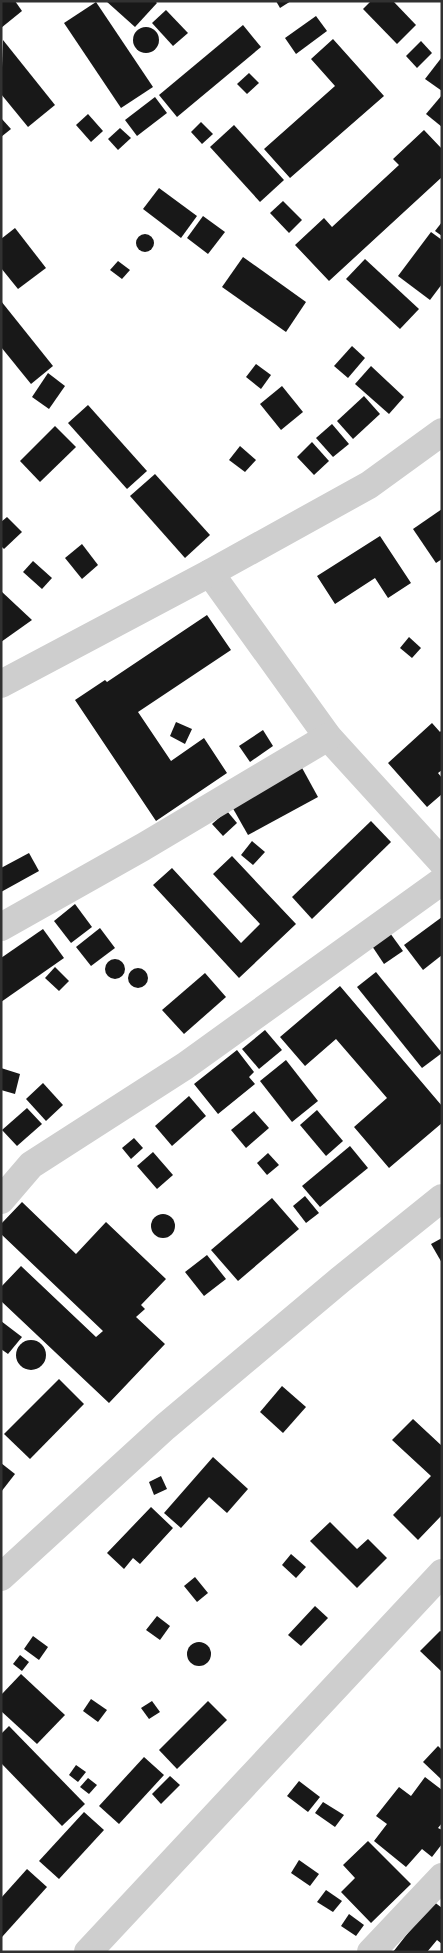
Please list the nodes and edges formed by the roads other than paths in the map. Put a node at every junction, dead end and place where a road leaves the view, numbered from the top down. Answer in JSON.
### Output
{"nodes":[{"id":1,"x":442,"y":432,"type":"edge"},
{"id":2,"x":210,"y":574,"type":"junction"},
{"id":3,"x":1,"y":684,"type":"edge"},
{"id":4,"x":328,"y":737,"type":"junction"},
{"id":5,"x":442,"y":862,"type":"edge"},
{"id":6,"x":442,"y":881,"type":"edge"},
{"id":7,"x":1,"y":927,"type":"edge"},
{"id":8,"x":442,"y":1198,"type":"edge"},
{"id":9,"x":1,"y":1200,"type":"edge"},
{"id":10,"x":442,"y":1573,"type":"edge"},
{"id":11,"x":1,"y":1577,"type":"edge"},
{"id":12,"x":442,"y":1877,"type":"edge"},
{"id":13,"x":88,"y":1952,"type":"edge"},
{"id":14,"x":371,"y":1952,"type":"edge"}],
"edges":[{"from":1,"to":2,"type":"street"},
{"from":2,"to":3,"type":"street"},
{"from":2,"to":4,"type":"street"},
{"from":4,"to":5,"type":"street"},
{"from":4,"to":7,"type":"street"},
{"from":6,"to":9,"type":"street"},
{"from":8,"to":11,"type":"street"},
{"from":10,"to":13,"type":"street"},
{"from":12,"to":14,"type":"street"}]}
